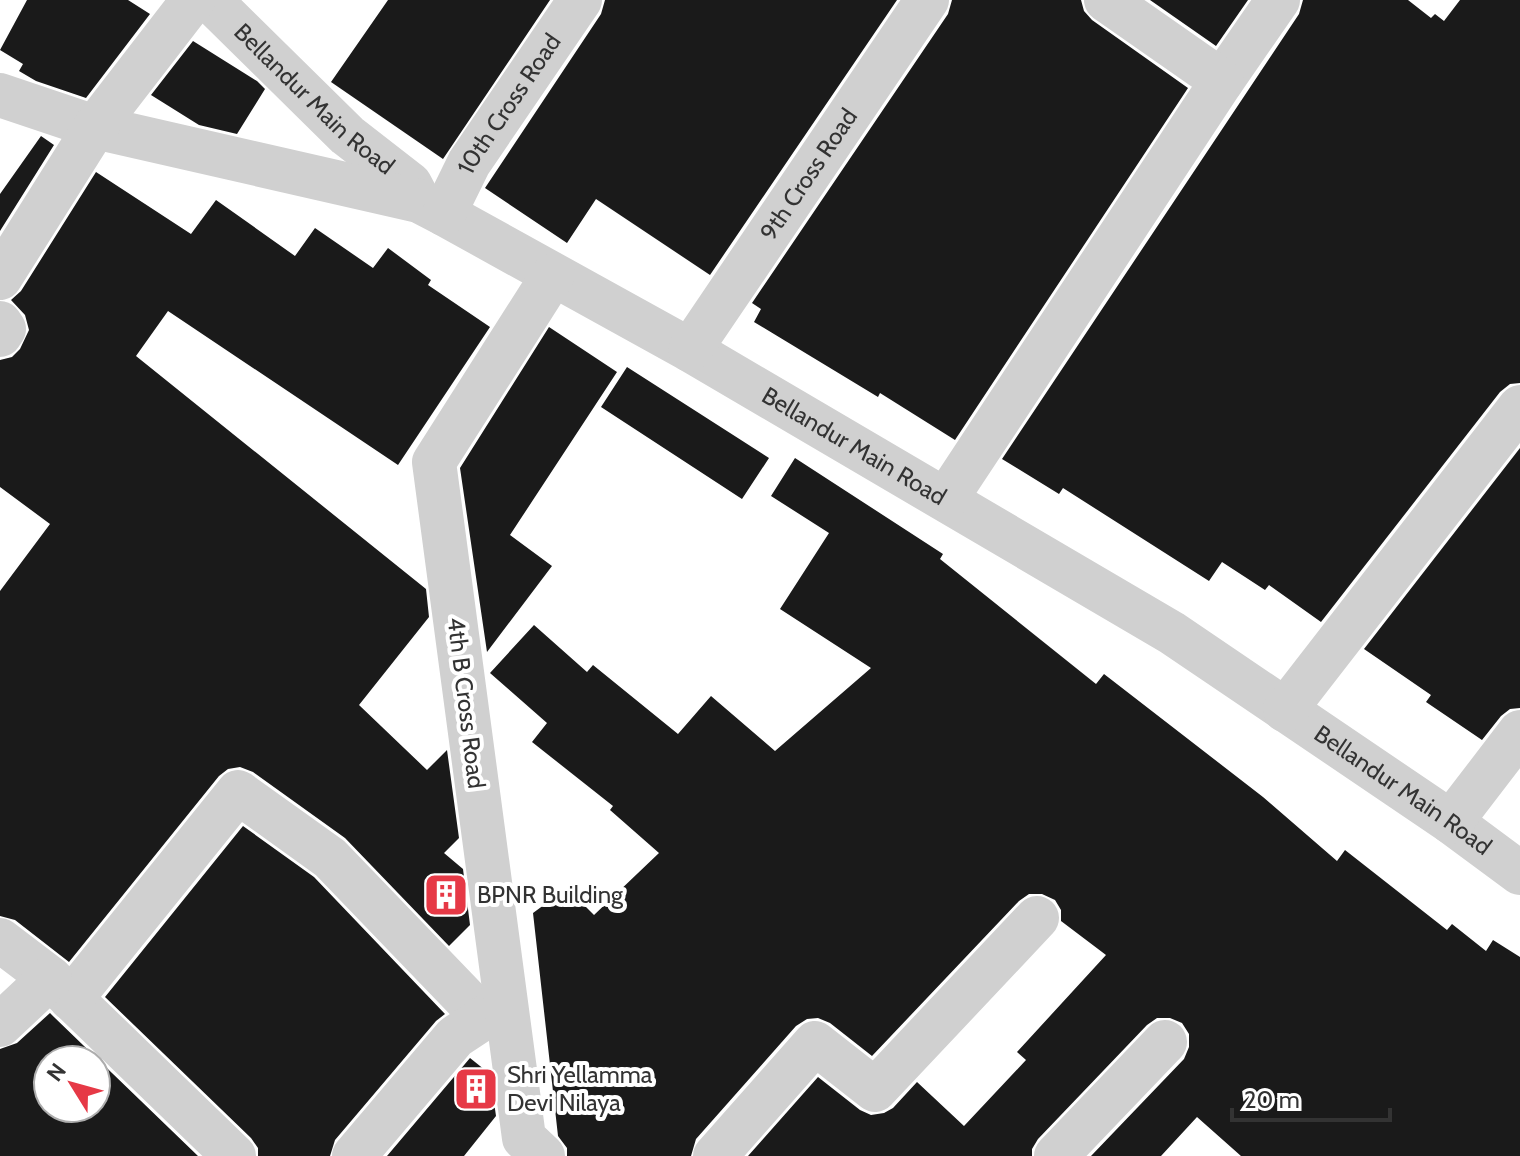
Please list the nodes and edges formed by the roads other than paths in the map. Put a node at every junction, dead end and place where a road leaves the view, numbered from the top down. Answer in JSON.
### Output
{"nodes":[{"id":1,"x":193,"y":0,"type":"edge"},
{"id":2,"x":210,"y":0,"type":"edge"},
{"id":3,"x":580,"y":0,"type":"edge"},
{"id":4,"x":927,"y":0,"type":"edge"},
{"id":5,"x":1106,"y":0,"type":"edge"},
{"id":6,"x":1278,"y":0,"type":"edge"},
{"id":7,"x":1222,"y":81,"type":"junction"},
{"id":8,"x":0,"y":95,"type":"edge"},
{"id":9,"x":95,"y":127,"type":"junction"},
{"id":10,"x":431,"y":207,"type":"junction"},
{"id":11,"x":553,"y":275,"type":"junction"},
{"id":12,"x":0,"y":278,"type":"edge"},
{"id":13,"x":0,"y":323,"type":"edge"},
{"id":14,"x":0,"y":335,"type":"edge"},
{"id":15,"x":690,"y":350,"type":"junction"},
{"id":16,"x":1520,"y":407,"type":"edge"},
{"id":17,"x":946,"y":499,"type":"junction"},
{"id":18,"x":1285,"y":710,"type":"junction"},
{"id":19,"x":1520,"y":732,"type":"edge"},
{"id":20,"x":1451,"y":822,"type":"junction"},
{"id":21,"x":1520,"y":873,"type":"edge"},
{"id":22,"x":1037,"y":918,"type":"dead end"},
{"id":23,"x":0,"y":940,"type":"edge"},
{"id":24,"x":61,"y":989,"type":"junction"},
{"id":25,"x":495,"y":1011,"type":"junction"},
{"id":26,"x":0,"y":1025,"type":"edge"},
{"id":27,"x":1165,"y":1042,"type":"dead end"},
{"id":28,"x":234,"y":1156,"type":"edge"},
{"id":29,"x":354,"y":1156,"type":"edge"},
{"id":30,"x":543,"y":1156,"type":"edge"},
{"id":31,"x":715,"y":1156,"type":"edge"},
{"id":32,"x":1056,"y":1156,"type":"edge"}],
"edges":[{"from":1,"to":9,"type":"street"},
{"from":2,"to":10,"type":"street","name":"Bellandur Main Road"},
{"from":3,"to":10,"type":"street","name":"10th Cross Road"},
{"from":4,"to":15,"type":"street","name":"9th Cross Road"},
{"from":5,"to":7,"type":"street"},
{"from":6,"to":7,"type":"street"},
{"from":7,"to":17,"type":"street"},
{"from":8,"to":9,"type":"street"},
{"from":9,"to":10,"type":"street"},
{"from":9,"to":12,"type":"street"},
{"from":10,"to":11,"type":"street","name":"Bellandur Main Road"},
{"from":11,"to":15,"type":"street","name":"Bellandur Main Road"},
{"from":11,"to":25,"type":"street","name":"4th B Cross Road"},
{"from":13,"to":14,"type":"street"},
{"from":15,"to":17,"type":"street","name":"Bellandur Main Road"},
{"from":16,"to":18,"type":"street"},
{"from":17,"to":18,"type":"street","name":"Bellandur Main Road"},
{"from":18,"to":20,"type":"street","name":"Bellandur Main Road"},
{"from":19,"to":20,"type":"street"},
{"from":20,"to":21,"type":"street","name":"Bellandur Main Road"},
{"from":22,"to":31,"type":"street"},
{"from":23,"to":24,"type":"street"},
{"from":24,"to":25,"type":"street"},
{"from":24,"to":26,"type":"street"},
{"from":24,"to":28,"type":"street"},
{"from":25,"to":29,"type":"street"},
{"from":25,"to":30,"type":"street","name":"4th B Cross Road"},
{"from":27,"to":32,"type":"street"}]}
